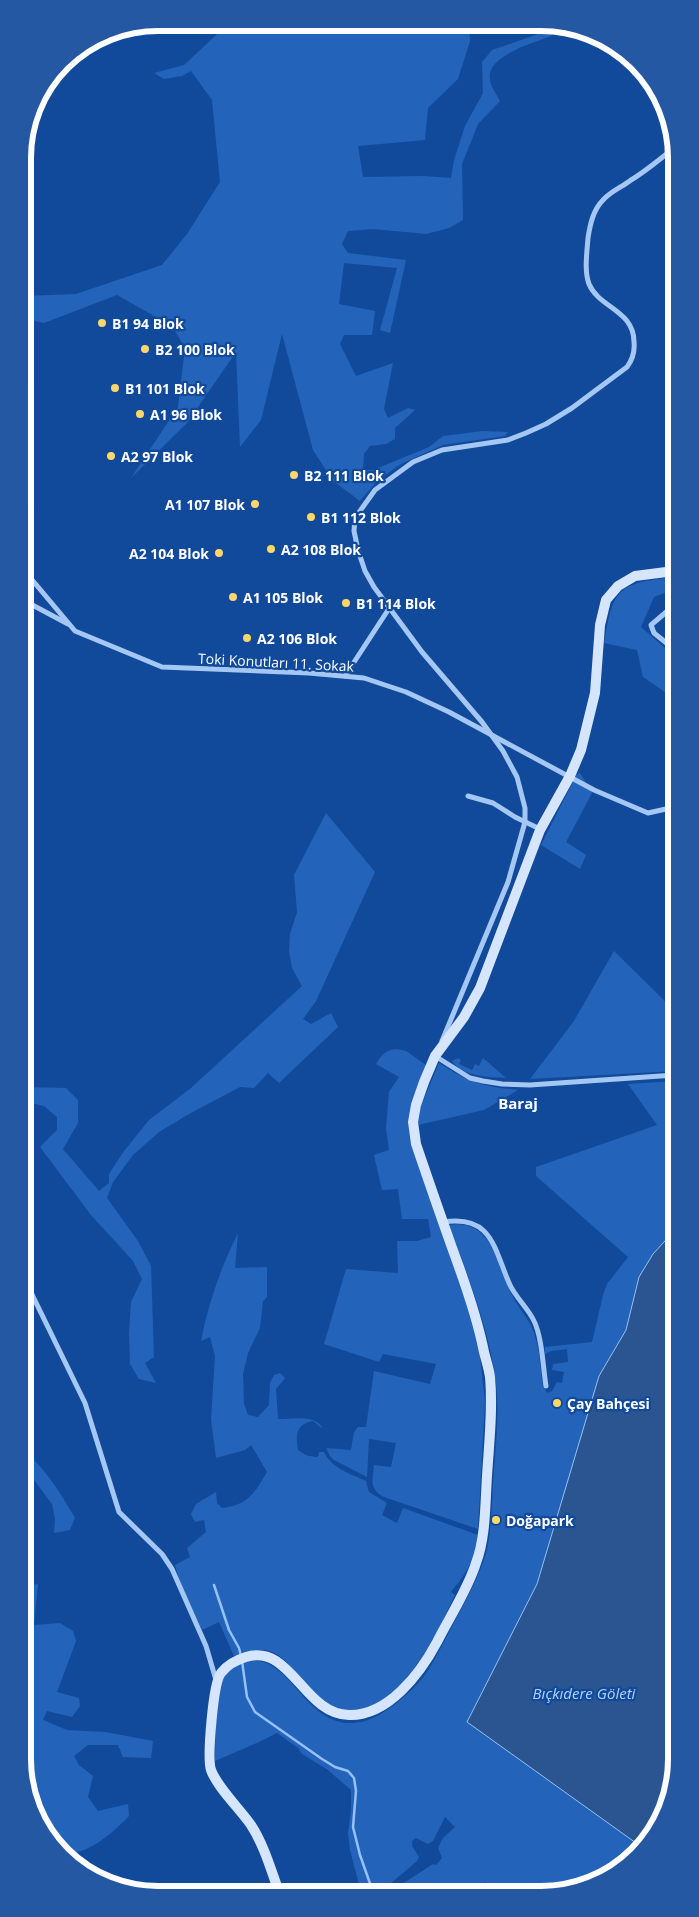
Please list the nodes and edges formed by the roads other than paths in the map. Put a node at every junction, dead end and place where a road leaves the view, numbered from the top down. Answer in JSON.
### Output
{"nodes":[{"id":1,"x":667,"y":153,"type":"edge"},
{"id":2,"x":668,"y":573,"type":"edge"},
{"id":3,"x":32,"y":579,"type":"edge"},
{"id":4,"x":32,"y":604,"type":"edge"},
{"id":5,"x":390,"y":607,"type":"junction"},
{"id":6,"x":668,"y":610,"type":"edge"},
{"id":7,"x":70,"y":626,"type":"junction"},
{"id":8,"x":668,"y":644,"type":"edge"},
{"id":9,"x":345,"y":676,"type":"junction"},
{"id":10,"x":492,"y":736,"type":"junction"},
{"id":11,"x":570,"y":776,"type":"junction"},
{"id":12,"x":468,"y":796,"type":"dead end"},
{"id":13,"x":668,"y":808,"type":"edge"},
{"id":14,"x":525,"y":822,"type":"junction"},
{"id":15,"x":540,"y":830,"type":"junction"},
{"id":16,"x":436,"y":1056,"type":"junction"},
{"id":17,"x":667,"y":1076,"type":"edge"},
{"id":18,"x":443,"y":1222,"type":"junction"},
{"id":19,"x":31,"y":1293,"type":"edge"},
{"id":20,"x":546,"y":1386,"type":"dead end"},
{"id":21,"x":216,"y":1680,"type":"junction"},
{"id":22,"x":277,"y":1886,"type":"edge"}],
"edges":[{"from":1,"to":5,"type":"street"},
{"from":2,"to":11,"type":"street"},
{"from":3,"to":7,"type":"street","name":"Toki Konutları 11. Sokak"},
{"from":4,"to":7,"type":"street"},
{"from":5,"to":9,"type":"street"},
{"from":5,"to":10,"type":"street"},
{"from":6,"to":8,"type":"street"},
{"from":7,"to":9,"type":"street","name":"Toki Konutları 11. Sokak"},
{"from":9,"to":10,"type":"street","name":"Toki Konutları 11. Sokak"},
{"from":10,"to":11,"type":"street","name":"Toki Konutları 11. Sokak"},
{"from":10,"to":14,"type":"street"},
{"from":11,"to":13,"type":"street","name":"Toki Konutları 11. Sokak"},
{"from":11,"to":15,"type":"street"},
{"from":12,"to":14,"type":"street"},
{"from":14,"to":15,"type":"street"},
{"from":14,"to":16,"type":"street"},
{"from":15,"to":16,"type":"street"},
{"from":16,"to":17,"type":"street"},
{"from":16,"to":18,"type":"street"},
{"from":18,"to":20,"type":"street"},
{"from":18,"to":21,"type":"street"},
{"from":19,"to":21,"type":"street"},
{"from":21,"to":22,"type":"street"}]}
